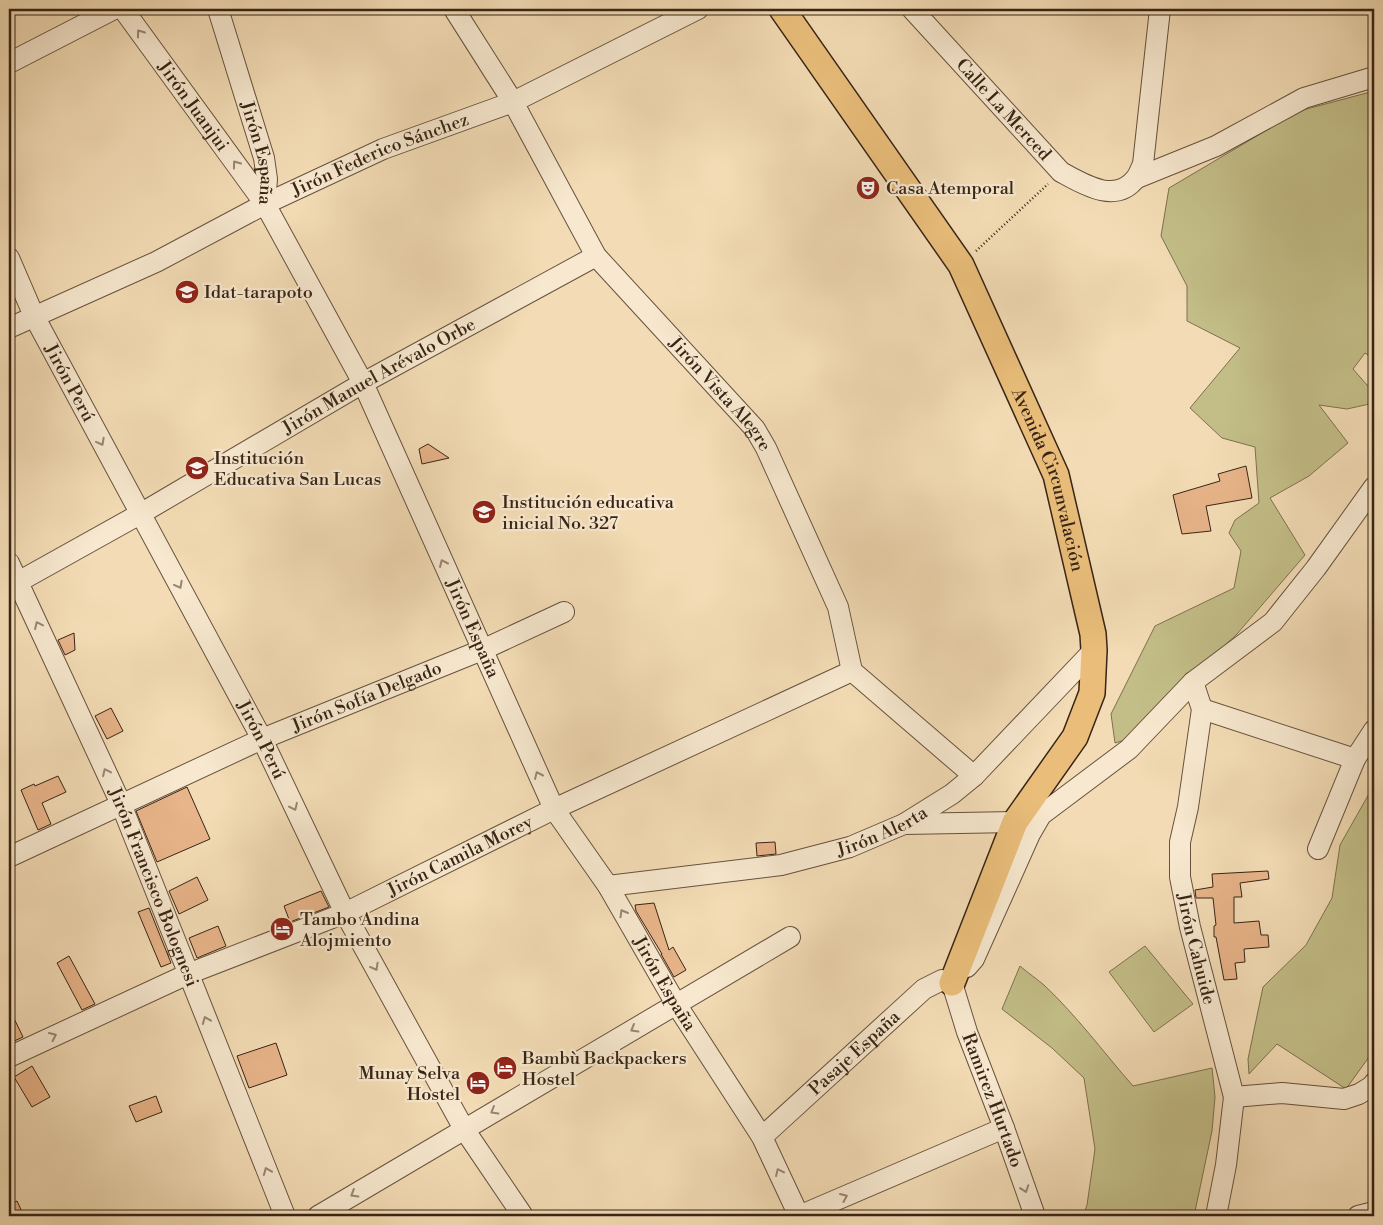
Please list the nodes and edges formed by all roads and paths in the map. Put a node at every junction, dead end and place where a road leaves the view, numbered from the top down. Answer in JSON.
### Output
{"nodes":[{"id":1,"x":114,"y":9,"type":"edge"},
{"id":2,"x":123,"y":9,"type":"edge"},
{"id":3,"x":218,"y":9,"type":"edge"},
{"id":4,"x":454,"y":9,"type":"edge"},
{"id":5,"x":698,"y":9,"type":"edge"},
{"id":6,"x":782,"y":9,"type":"edge"},
{"id":7,"x":912,"y":9,"type":"edge"},
{"id":8,"x":1160,"y":9,"type":"edge"},
{"id":9,"x":9,"y":63,"type":"edge"},
{"id":10,"x":1374,"y":77,"type":"edge"},
{"id":11,"x":513,"y":102,"type":"junction"},
{"id":12,"x":1060,"y":172,"type":"junction"},
{"id":13,"x":1137,"y":178,"type":"junction"},
{"id":14,"x":264,"y":204,"type":"junction"},
{"id":15,"x":596,"y":256,"type":"junction"},
{"id":16,"x":9,"y":258,"type":"edge"},
{"id":17,"x":961,"y":265,"type":"junction"},
{"id":18,"x":34,"y":316,"type":"junction"},
{"id":19,"x":9,"y":328,"type":"edge"},
{"id":20,"x":364,"y":383,"type":"junction"},
{"id":21,"x":1374,"y":487,"type":"edge"},
{"id":22,"x":140,"y":514,"type":"junction"},
{"id":23,"x":9,"y":563,"type":"edge"},
{"id":24,"x":13,"y":584,"type":"edge"},
{"id":25,"x":564,"y":612,"type":"dead end"},
{"id":26,"x":482,"y":650,"type":"junction"},
{"id":27,"x":1094,"y":650,"type":"junction"},
{"id":28,"x":852,"y":671,"type":"junction"},
{"id":29,"x":1193,"y":682,"type":"junction"},
{"id":30,"x":1202,"y":709,"type":"junction"},
{"id":31,"x":1374,"y":730,"type":"edge"},
{"id":32,"x":262,"y":738,"type":"junction"},
{"id":33,"x":1355,"y":759,"type":"junction"},
{"id":34,"x":974,"y":776,"type":"junction"},
{"id":35,"x":121,"y":804,"type":"junction"},
{"id":36,"x":554,"y":809,"type":"junction"},
{"id":37,"x":1015,"y":822,"type":"junction"},
{"id":38,"x":904,"y":824,"type":"junction"},
{"id":39,"x":1318,"y":849,"type":"dead end"},
{"id":40,"x":9,"y":857,"type":"edge"},
{"id":41,"x":608,"y":886,"type":"junction"},
{"id":42,"x":344,"y":913,"type":"junction"},
{"id":43,"x":790,"y":937,"type":"dead end"},
{"id":44,"x":188,"y":974,"type":"junction"},
{"id":45,"x":952,"y":983,"type":"junction"},
{"id":46,"x":676,"y":1004,"type":"junction"},
{"id":47,"x":9,"y":1057,"type":"edge"},
{"id":48,"x":1374,"y":1082,"type":"edge"},
{"id":49,"x":1234,"y":1097,"type":"junction"},
{"id":50,"x":1004,"y":1128,"type":"junction"},
{"id":51,"x":464,"y":1129,"type":"junction"},
{"id":52,"x":762,"y":1137,"type":"junction"},
{"id":53,"x":1374,"y":1212,"type":"edge"},
{"id":54,"x":285,"y":1216,"type":"edge"},
{"id":55,"x":318,"y":1216,"type":"edge"},
{"id":56,"x":523,"y":1216,"type":"edge"},
{"id":57,"x":799,"y":1216,"type":"edge"},
{"id":58,"x":1035,"y":1216,"type":"edge"},
{"id":59,"x":1216,"y":1216,"type":"edge"},
{"id":60,"x":1358,"y":1216,"type":"edge"}],
"edges":[{"from":1,"to":9,"type":"street"},
{"from":14,"to":2,"type":"street","name":"Jirón Juanjui","one_way":true},
{"from":3,"to":14,"type":"street","name":"Jirón España"},
{"from":4,"to":11,"type":"street","name":"Jirón Vista Alegre"},
{"from":5,"to":11,"type":"street","name":"Jirón Federico Sánchez"},
{"from":6,"to":17,"type":"main road","name":"Avenida Circunvalación"},
{"from":7,"to":12,"type":"street","name":"Calle La Merced"},
{"from":8,"to":13,"type":"street"},
{"from":10,"to":13,"type":"street"},
{"from":11,"to":14,"type":"street","name":"Jirón Federico Sánchez"},
{"from":11,"to":15,"type":"street","name":"Jirón Vista Alegre"},
{"from":12,"to":13,"type":"street","name":"Calle La Merced"},
{"from":12,"to":17,"type":"path"},
{"from":14,"to":18,"type":"street","name":"Jirón Federico Sánchez"},
{"from":14,"to":20,"type":"street","name":"Jirón España"},
{"from":15,"to":20,"type":"street","name":"Jirón Manuel Arévalo Orbe"},
{"from":15,"to":28,"type":"street","name":"Jirón Vista Alegre"},
{"from":16,"to":18,"type":"street","name":"Jirón Perú"},
{"from":17,"to":27,"type":"main road","name":"Avenida Circunvalación"},
{"from":18,"to":19,"type":"street","name":"Jirón Federico Sánchez"},
{"from":18,"to":22,"type":"street","name":"Jirón Perú","one_way":true},
{"from":20,"to":22,"type":"street","name":"Jirón Manuel Arévalo Orbe"},
{"from":26,"to":20,"type":"street","name":"Jirón España","one_way":true},
{"from":21,"to":29,"type":"street"},
{"from":22,"to":24,"type":"street","name":"Jirón Manuel Arévalo Orbe"},
{"from":22,"to":32,"type":"street","name":"Jirón Perú","one_way":true},
{"from":23,"to":24,"type":"street","name":"Jirón Francisco Bolognesi"},
{"from":35,"to":24,"type":"street","name":"Jirón Francisco Bolognesi","one_way":true},
{"from":25,"to":26,"type":"street","name":"Jirón Sofía Delgado"},
{"from":26,"to":32,"type":"street","name":"Jirón Sofía Delgado"},
{"from":36,"to":26,"type":"street","name":"Jirón España","one_way":true},
{"from":27,"to":34,"type":"street","name":"Jirón Alerta"},
{"from":27,"to":37,"type":"main road","name":"Avenida Circunvalación"},
{"from":28,"to":34,"type":"street"},
{"from":28,"to":36,"type":"street","name":"Jirón Camila Morey"},
{"from":29,"to":30,"type":"street","name":"Jirón Cahuide"},
{"from":29,"to":45,"type":"street"},
{"from":30,"to":33,"type":"street"},
{"from":30,"to":49,"type":"street","name":"Jirón Cahuide"},
{"from":31,"to":33,"type":"street"},
{"from":32,"to":35,"type":"street","name":"Jirón Sofía Delgado"},
{"from":32,"to":42,"type":"street","name":"Jirón Perú","one_way":true},
{"from":33,"to":39,"type":"street"},
{"from":34,"to":38,"type":"street","name":"Jirón Alerta"},
{"from":35,"to":40,"type":"street","name":"Jirón Sofía Delgado"},
{"from":35,"to":44,"type":"street","name":"Jirón Francisco Bolognesi"},
{"from":36,"to":41,"type":"street","name":"Jirón España"},
{"from":36,"to":42,"type":"street","name":"Jirón Camila Morey"},
{"from":37,"to":38,"type":"street"},
{"from":37,"to":45,"type":"main road","name":"Avenida Circunvalación"},
{"from":38,"to":41,"type":"street","name":"Jirón Alerta"},
{"from":46,"to":41,"type":"street","name":"Jirón España","one_way":true},
{"from":42,"to":44,"type":"street","name":"Jirón Camila Morey"},
{"from":42,"to":51,"type":"street","name":"Jirón Perú","one_way":true},
{"from":43,"to":46,"type":"street"},
{"from":47,"to":44,"type":"street","name":"Jirón Camila Morey","one_way":true},
{"from":54,"to":44,"type":"street","name":"Jirón Francisco Bolognesi","one_way":true},
{"from":45,"to":50,"type":"street","name":"Ramirez Hurtado"},
{"from":45,"to":52,"type":"street","name":"Pasaje España"},
{"from":46,"to":51,"type":"street","one_way":true},
{"from":46,"to":52,"type":"street","name":"Jirón España"},
{"from":48,"to":49,"type":"street"},
{"from":49,"to":59,"type":"street","name":"Jirón Cahuide"},
{"from":57,"to":50,"type":"street","one_way":true},
{"from":50,"to":58,"type":"street","name":"Ramirez Hurtado","one_way":true},
{"from":51,"to":55,"type":"street","one_way":true},
{"from":51,"to":56,"type":"street","name":"Jirón Perú"},
{"from":57,"to":52,"type":"street","name":"Jirón España","one_way":true},
{"from":53,"to":60,"type":"street"}]}
